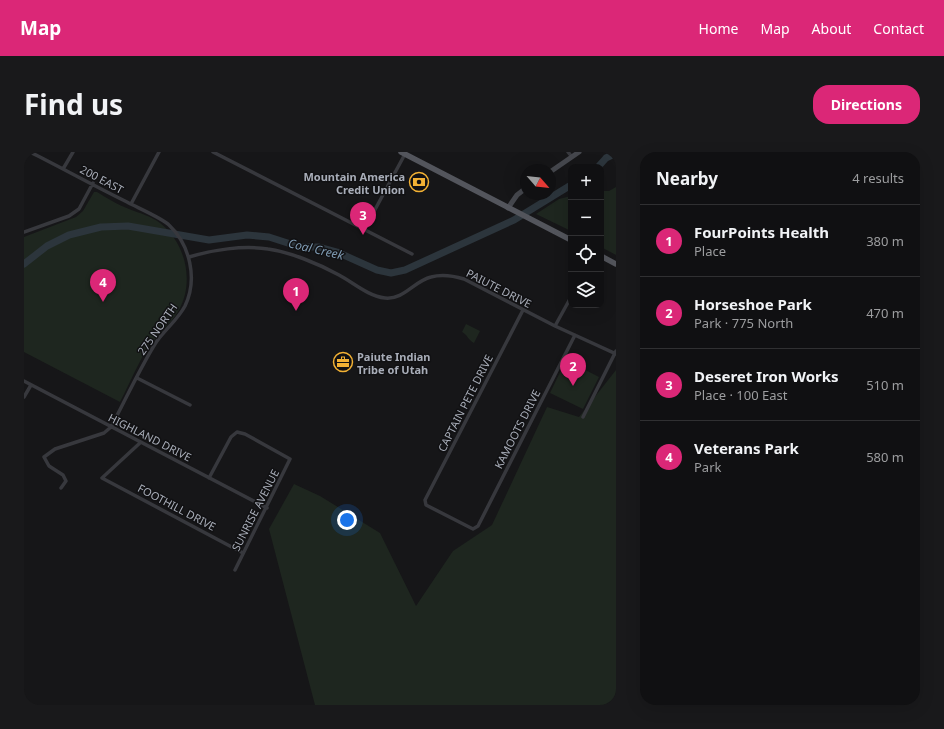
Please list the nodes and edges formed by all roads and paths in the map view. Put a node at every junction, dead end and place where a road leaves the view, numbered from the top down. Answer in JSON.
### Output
{"nodes":[{"id":1,"x":30,"y":152,"type":"edge"},
{"id":2,"x":73,"y":152,"type":"edge"},
{"id":3,"x":158,"y":152,"type":"edge"},
{"id":4,"x":213,"y":152,"type":"edge"},
{"id":5,"x":568,"y":152,"type":"edge"},
{"id":6,"x":579,"y":152,"type":"edge"},
{"id":7,"x":403,"y":153,"type":"edge"},
{"id":8,"x":572,"y":156,"type":"junction"},
{"id":9,"x":556,"y":168,"type":"edge"},
{"id":10,"x":63,"y":169,"type":"junction"},
{"id":11,"x":93,"y":183,"type":"junction"},
{"id":12,"x":520,"y":192,"type":"edge"},
{"id":13,"x":131,"y":204,"type":"junction"},
{"id":14,"x":508,"y":208,"type":"junction"},
{"id":15,"x":168,"y":224,"type":"joint"},
{"id":16,"x":364,"y":230,"type":"junction"},
{"id":17,"x":24,"y":232,"type":"edge"},
{"id":18,"x":568,"y":238,"type":"edge"},
{"id":19,"x":412,"y":254,"type":"dead end"},
{"id":20,"x":189,"y":257,"type":"junction"},
{"id":21,"x":604,"y":258,"type":"edge"},
{"id":22,"x":616,"y":264,"type":"edge"},
{"id":23,"x":568,"y":302,"type":"edge"},
{"id":24,"x":523,"y":310,"type":"junction"},
{"id":25,"x":555,"y":326,"type":"junction"},
{"id":26,"x":575,"y":335,"type":"junction"},
{"id":27,"x":616,"y":353,"type":"edge"},
{"id":28,"x":137,"y":378,"type":"junction"},
{"id":29,"x":24,"y":381,"type":"edge"},
{"id":30,"x":31,"y":385,"type":"junction"},
{"id":31,"x":24,"y":397,"type":"edge"},
{"id":32,"x":190,"y":405,"type":"dead end"},
{"id":33,"x":582,"y":417,"type":"dead end"},
{"id":34,"x":111,"y":427,"type":"junction"},
{"id":35,"x":141,"y":442,"type":"junction"},
{"id":36,"x":209,"y":478,"type":"junction"},
{"id":37,"x":60,"y":488,"type":"dead end"},
{"id":38,"x":267,"y":508,"type":"junction"},
{"id":39,"x":473,"y":529,"type":"joint"},
{"id":40,"x":243,"y":553,"type":"junction"},
{"id":41,"x":235,"y":570,"type":"dead end"}],
"edges":[{"from":1,"to":10,"type":"street","name":"200 EAST"},
{"from":2,"to":10,"type":"street"},
{"from":3,"to":13,"type":"street"},
{"from":4,"to":16,"type":"street"},
{"from":5,"to":8,"type":"street"},
{"from":6,"to":8,"type":"main road"},
{"from":7,"to":14,"type":"main road"},
{"from":7,"to":16,"type":"street"},
{"from":8,"to":9,"type":"main road"},
{"from":10,"to":11,"type":"street","name":"200 EAST"},
{"from":11,"to":13,"type":"street","name":"200 EAST"},
{"from":11,"to":17,"type":"street"},
{"from":12,"to":14,"type":"main road"},
{"from":13,"to":15,"type":"street","name":"200 EAST"},
{"from":14,"to":18,"type":"main road"},
{"from":15,"to":20,"type":"street","name":"275 NORTH"},
{"from":16,"to":19,"type":"street"},
{"from":20,"to":24,"type":"street","name":"PAIUTE DRIVE"},
{"from":20,"to":28,"type":"street","name":"275 NORTH"},
{"from":21,"to":22,"type":"main road"},
{"from":23,"to":25,"type":"street"},
{"from":24,"to":25,"type":"street","name":"PAIUTE DRIVE"},
{"from":24,"to":39,"type":"street","name":"CAPTAIN PETE DRIVE"},
{"from":25,"to":26,"type":"street","name":"PAIUTE DRIVE"},
{"from":26,"to":27,"type":"street","name":"PAIUTE DRIVE"},
{"from":26,"to":39,"type":"street","name":"KAMOOTS DRIVE"},
{"from":27,"to":33,"type":"street"},
{"from":28,"to":32,"type":"street"},
{"from":28,"to":34,"type":"street","name":"275 NORTH"},
{"from":29,"to":30,"type":"street","name":"HIGHLAND DRIVE"},
{"from":30,"to":31,"type":"street"},
{"from":30,"to":34,"type":"street","name":"HIGHLAND DRIVE"},
{"from":34,"to":35,"type":"street","name":"HIGHLAND DRIVE"},
{"from":34,"to":37,"type":"street"},
{"from":35,"to":36,"type":"street","name":"HIGHLAND DRIVE"},
{"from":35,"to":40,"type":"street","name":"FOOTHILL DRIVE"},
{"from":36,"to":38,"type":"street","name":"HIGHLAND DRIVE"},
{"from":36,"to":38,"type":"street","name":"SUNRISE AVENUE"},
{"from":38,"to":40,"type":"street","name":"SUNRISE AVENUE"},
{"from":40,"to":41,"type":"street","name":"SUNRISE AVENUE"}]}
